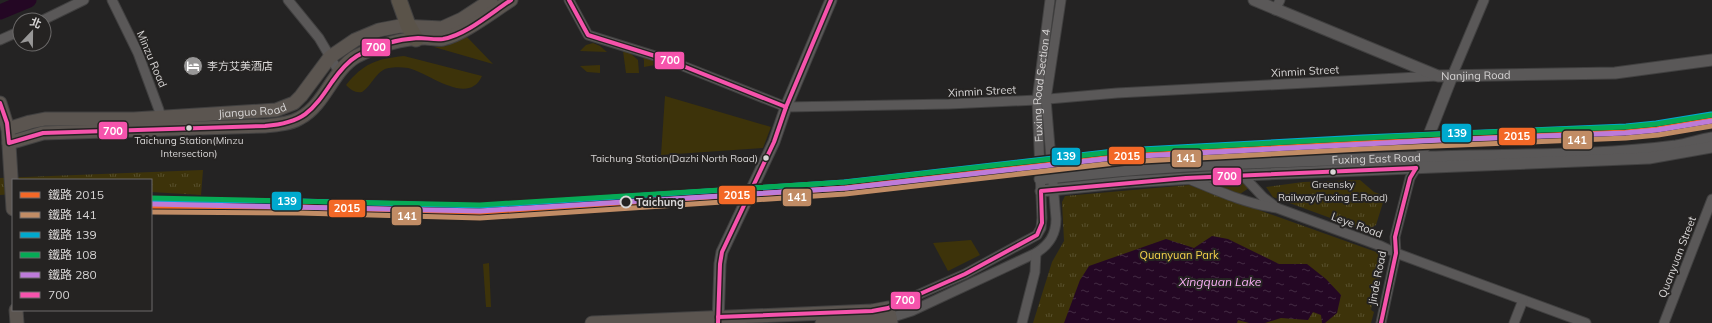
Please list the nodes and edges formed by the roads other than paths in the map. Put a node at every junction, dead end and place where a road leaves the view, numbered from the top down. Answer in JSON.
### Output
{"nodes":[{"id":1,"x":84,"y":0,"type":"edge"},
{"id":2,"x":112,"y":0,"type":"edge"},
{"id":3,"x":288,"y":0,"type":"edge"},
{"id":4,"x":399,"y":0,"type":"edge"},
{"id":5,"x":491,"y":0,"type":"edge"},
{"id":6,"x":511,"y":0,"type":"edge"},
{"id":7,"x":569,"y":0,"type":"edge"},
{"id":8,"x":831,"y":0,"type":"edge"},
{"id":9,"x":1050,"y":0,"type":"edge"},
{"id":10,"x":1062,"y":0,"type":"edge"},
{"id":11,"x":1254,"y":0,"type":"edge"},
{"id":12,"x":1484,"y":0,"type":"edge"},
{"id":13,"x":1277,"y":5,"type":"edge"},
{"id":14,"x":52,"y":16,"type":"edge"},
{"id":15,"x":408,"y":25,"type":"junction"},
{"id":16,"x":12,"y":35,"type":"edge"},
{"id":17,"x":416,"y":39,"type":"junction"},
{"id":18,"x":0,"y":40,"type":"edge"},
{"id":19,"x":330,"y":57,"type":"junction"},
{"id":20,"x":1712,"y":60,"type":"edge"},
{"id":21,"x":339,"y":72,"type":"junction"},
{"id":22,"x":1438,"y":76,"type":"junction"},
{"id":23,"x":1452,"y":76,"type":"junction"},
{"id":24,"x":1046,"y":98,"type":"junction"},
{"id":25,"x":1037,"y":100,"type":"junction"},
{"id":26,"x":0,"y":102,"type":"edge"},
{"id":27,"x":786,"y":107,"type":"junction"},
{"id":28,"x":163,"y":123,"type":"junction"},
{"id":29,"x":4,"y":131,"type":"edge"},
{"id":30,"x":1712,"y":138,"type":"edge"},
{"id":31,"x":5,"y":145,"type":"edge"},
{"id":32,"x":1712,"y":147,"type":"edge"},
{"id":33,"x":1418,"y":163,"type":"junction"},
{"id":34,"x":1233,"y":165,"type":"junction"},
{"id":35,"x":1243,"y":175,"type":"junction"},
{"id":36,"x":1052,"y":178,"type":"junction"},
{"id":37,"x":1186,"y":178,"type":"junction"},
{"id":38,"x":1040,"y":179,"type":"junction"},
{"id":39,"x":1053,"y":190,"type":"junction"},
{"id":40,"x":1041,"y":191,"type":"junction"},
{"id":41,"x":1712,"y":199,"type":"edge"},
{"id":42,"x":12,"y":201,"type":"edge"},
{"id":43,"x":1278,"y":208,"type":"junction"},
{"id":44,"x":1036,"y":253,"type":"junction"},
{"id":45,"x":1396,"y":253,"type":"junction"},
{"id":46,"x":1523,"y":300,"type":"junction"},
{"id":47,"x":16,"y":311,"type":"edge"},
{"id":48,"x":890,"y":316,"type":"edge"},
{"id":49,"x":718,"y":320,"type":"edge"},
{"id":50,"x":17,"y":323,"type":"edge"},
{"id":51,"x":592,"y":323,"type":"edge"},
{"id":52,"x":822,"y":323,"type":"edge"},
{"id":53,"x":1022,"y":323,"type":"edge"},
{"id":54,"x":1381,"y":323,"type":"edge"},
{"id":55,"x":1514,"y":323,"type":"edge"},
{"id":56,"x":1586,"y":323,"type":"edge"},
{"id":57,"x":1664,"y":323,"type":"edge"}],
"edges":[{"from":1,"to":14,"type":"street"},
{"from":2,"to":28,"type":"street","name":"Minzu Road"},
{"from":3,"to":19,"type":"street"},
{"from":4,"to":15,"type":"main road"},
{"from":5,"to":15,"type":"main road","name":"Jianguo Road"},
{"from":6,"to":17,"type":"main road","name":"Jianguo Road"},
{"from":7,"to":27,"type":"street","name":"Xinmin Street"},
{"from":8,"to":27,"type":"street"},
{"from":9,"to":25,"type":"street","name":"Fuxing Road Section 4"},
{"from":10,"to":24,"type":"street","name":"Fuxing Road Section 4"},
{"from":11,"to":13,"type":"street","name":"Nanjing Road"},
{"from":12,"to":23,"type":"street"},
{"from":13,"to":22,"type":"street","name":"Nanjing Road"},
{"from":15,"to":17,"type":"main road"},
{"from":15,"to":19,"type":"main road","name":"Jianguo Road"},
{"from":16,"to":18,"type":"street"},
{"from":17,"to":21,"type":"main road","name":"Jianguo Road"},
{"from":19,"to":21,"type":"street"},
{"from":19,"to":28,"type":"main road","name":"Jianguo Road"},
{"from":20,"to":23,"type":"street","name":"Nanjing Road"},
{"from":21,"to":28,"type":"main road","name":"Jianguo Road"},
{"from":22,"to":23,"type":"street","name":"Nanjing Road"},
{"from":22,"to":24,"type":"street","name":"Xinmin Street"},
{"from":23,"to":33,"type":"street"},
{"from":24,"to":25,"type":"street","name":"Xinmin Street"},
{"from":24,"to":36,"type":"street","name":"Fuxing Road Section 4"},
{"from":25,"to":27,"type":"street","name":"Xinmin Street"},
{"from":25,"to":38,"type":"street","name":"Fuxing Road Section 4"},
{"from":26,"to":29,"type":"main road"},
{"from":27,"to":49,"type":"street"},
{"from":28,"to":29,"type":"main road","name":"Jianguo Road"},
{"from":28,"to":31,"type":"main road","name":"Jianguo Road"},
{"from":29,"to":31,"type":"main road"},
{"from":30,"to":33,"type":"street","name":"Fuxing East Road"},
{"from":31,"to":42,"type":"main road"},
{"from":32,"to":33,"type":"street","name":"Fuxing East Road"},
{"from":33,"to":34,"type":"street","name":"Fuxing East Road"},
{"from":33,"to":35,"type":"street","name":"Fuxing East Road"},
{"from":33,"to":45,"type":"street","name":"Jinde Road"},
{"from":34,"to":35,"type":"street"},
{"from":34,"to":36,"type":"street","name":"Fuxing East Road"},
{"from":35,"to":37,"type":"street","name":"Fuxing East Road"},
{"from":35,"to":43,"type":"street"},
{"from":36,"to":38,"type":"street","name":"Fuxing East Road"},
{"from":36,"to":39,"type":"street","name":"Fuxing Road Section 4"},
{"from":37,"to":39,"type":"street","name":"Fuxing East Road"},
{"from":37,"to":43,"type":"street","name":"Leye Road"},
{"from":38,"to":40,"type":"street","name":"Fuxing Road Section 4"},
{"from":39,"to":40,"type":"street","name":"Fuxing East Road"},
{"from":39,"to":44,"type":"street","name":"Fuxing Road Section 4"},
{"from":40,"to":48,"type":"street","name":"Fuxing Road Section 4"},
{"from":41,"to":57,"type":"street","name":"Quanyuan Street"},
{"from":43,"to":45,"type":"street","name":"Leye Road"},
{"from":44,"to":48,"type":"street","name":"Fuxing Road Section 4"},
{"from":44,"to":53,"type":"street"},
{"from":45,"to":46,"type":"street","name":"Leye Road"},
{"from":45,"to":54,"type":"street","name":"Jinde Road"},
{"from":46,"to":55,"type":"street"},
{"from":46,"to":56,"type":"street","name":"Leye Road"},
{"from":47,"to":50,"type":"main road"},
{"from":48,"to":49,"type":"main road","name":"Fuxing Road Section 4"},
{"from":48,"to":52,"type":"main road","name":"Fuxing Road Section 4"},
{"from":49,"to":51,"type":"main road","name":"Fuxing Road Section 4"}]}
